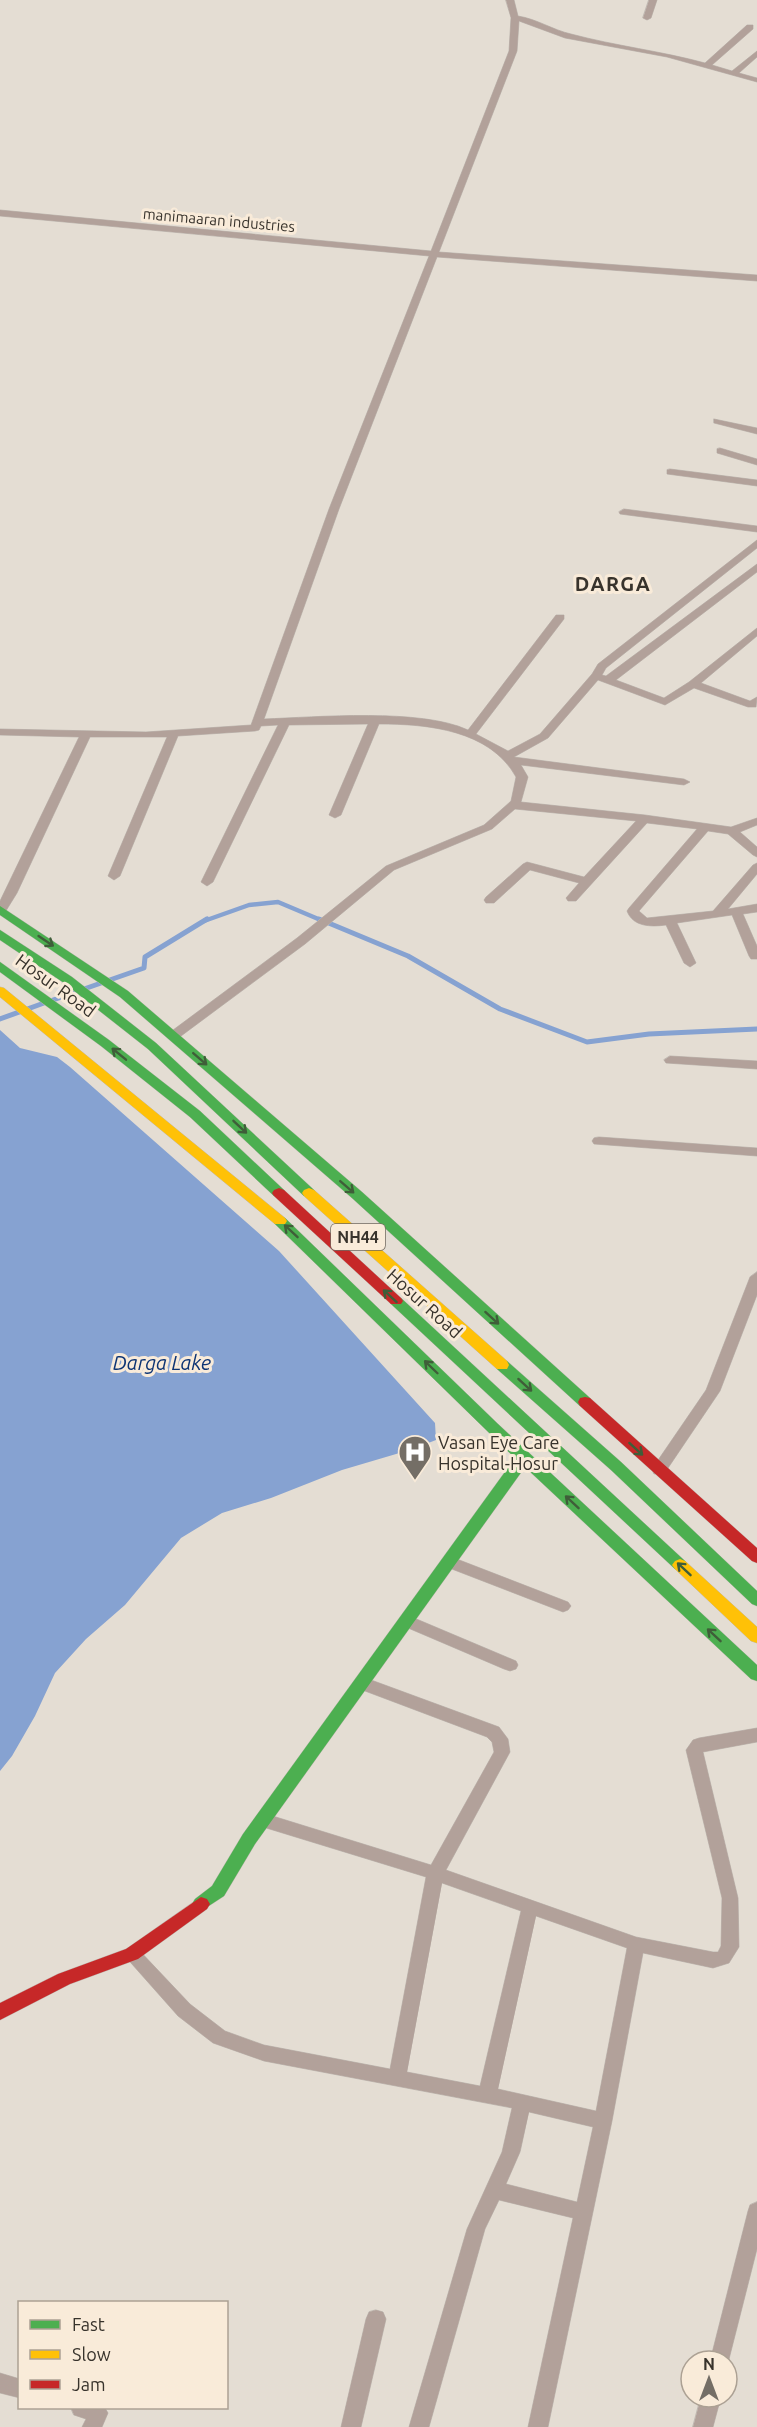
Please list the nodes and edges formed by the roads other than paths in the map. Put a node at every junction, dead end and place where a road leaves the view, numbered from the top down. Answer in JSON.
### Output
{"nodes":[{"id":1,"x":510,"y":0,"type":"edge"},
{"id":2,"x":653,"y":0,"type":"edge"},
{"id":3,"x":515,"y":18,"type":"junction"},
{"id":4,"x":647,"y":18,"type":"dead end"},
{"id":5,"x":750,"y":27,"type":"dead end"},
{"id":6,"x":757,"y":53,"type":"edge"},
{"id":7,"x":706,"y":66,"type":"junction"},
{"id":8,"x":734,"y":73,"type":"junction"},
{"id":9,"x":757,"y":80,"type":"edge"},
{"id":10,"x":0,"y":213,"type":"edge"},
{"id":11,"x":435,"y":254,"type":"junction"},
{"id":12,"x":757,"y":278,"type":"edge"},
{"id":13,"x":717,"y":421,"type":"dead end"},
{"id":14,"x":757,"y":431,"type":"edge"},
{"id":15,"x":720,"y":451,"type":"dead end"},
{"id":16,"x":757,"y":462,"type":"edge"},
{"id":17,"x":670,"y":472,"type":"dead end"},
{"id":18,"x":757,"y":483,"type":"edge"},
{"id":19,"x":624,"y":512,"type":"dead end"},
{"id":20,"x":757,"y":529,"type":"edge"},
{"id":21,"x":757,"y":543,"type":"edge"},
{"id":22,"x":757,"y":567,"type":"edge"},
{"id":23,"x":746,"y":574,"type":"junction"},
{"id":24,"x":757,"y":579,"type":"edge"},
{"id":25,"x":560,"y":616,"type":"dead end"},
{"id":26,"x":757,"y":631,"type":"edge"},
{"id":27,"x":602,"y":678,"type":"junction"},
{"id":28,"x":693,"y":684,"type":"junction"},
{"id":29,"x":757,"y":700,"type":"edge"},
{"id":30,"x":375,"y":720,"type":"junction"},
{"id":31,"x":285,"y":722,"type":"junction"},
{"id":32,"x":257,"y":723,"type":"junction"},
{"id":33,"x":0,"y":732,"type":"edge"},
{"id":34,"x":174,"y":733,"type":"junction"},
{"id":35,"x":86,"y":734,"type":"junction"},
{"id":36,"x":470,"y":735,"type":"junction"},
{"id":37,"x":510,"y":759,"type":"junction"},
{"id":38,"x":684,"y":782,"type":"dead end"},
{"id":39,"x":513,"y":805,"type":"junction"},
{"id":40,"x":335,"y":815,"type":"dead end"},
{"id":41,"x":645,"y":818,"type":"junction"},
{"id":42,"x":757,"y":820,"type":"edge"},
{"id":43,"x":706,"y":826,"type":"junction"},
{"id":44,"x":732,"y":831,"type":"junction"},
{"id":45,"x":757,"y":853,"type":"edge"},
{"id":46,"x":757,"y":867,"type":"edge"},
{"id":47,"x":114,"y":876,"type":"dead end"},
{"id":48,"x":207,"y":882,"type":"dead end"},
{"id":49,"x":586,"y":882,"type":"junction"},
{"id":50,"x":572,"y":898,"type":"dead end"},
{"id":51,"x":490,"y":900,"type":"dead end"},
{"id":52,"x":757,"y":908,"type":"edge"},
{"id":53,"x":0,"y":910,"type":"edge"},
{"id":54,"x":736,"y":911,"type":"junction"},
{"id":55,"x":717,"y":914,"type":"junction"},
{"id":56,"x":670,"y":921,"type":"junction"},
{"id":57,"x":0,"y":934,"type":"edge"},
{"id":58,"x":755,"y":956,"type":"dead end"},
{"id":59,"x":690,"y":963,"type":"dead end"},
{"id":60,"x":0,"y":966,"type":"edge"},
{"id":61,"x":0,"y":991,"type":"edge"},
{"id":62,"x":173,"y":1036,"type":"junction"},
{"id":63,"x":670,"y":1060,"type":"dead end"},
{"id":64,"x":757,"y":1065,"type":"edge"},
{"id":65,"x":599,"y":1141,"type":"dead end"},
{"id":66,"x":757,"y":1152,"type":"edge"},
{"id":67,"x":757,"y":1277,"type":"edge"},
{"id":68,"x":524,"y":1457,"type":"junction"},
{"id":69,"x":659,"y":1470,"type":"junction"},
{"id":70,"x":757,"y":1557,"type":"edge"},
{"id":71,"x":449,"y":1562,"type":"junction"},
{"id":72,"x":757,"y":1600,"type":"edge"},
{"id":73,"x":563,"y":1606,"type":"dead end"},
{"id":74,"x":407,"y":1622,"type":"junction"},
{"id":75,"x":757,"y":1637,"type":"edge"},
{"id":76,"x":510,"y":1665,"type":"dead end"},
{"id":77,"x":757,"y":1675,"type":"edge"},
{"id":78,"x":363,"y":1683,"type":"junction"},
{"id":79,"x":757,"y":1735,"type":"edge"},
{"id":80,"x":263,"y":1820,"type":"junction"},
{"id":81,"x":435,"y":1873,"type":"junction"},
{"id":82,"x":530,"y":1907,"type":"junction"},
{"id":83,"x":636,"y":1944,"type":"junction"},
{"id":84,"x":132,"y":1954,"type":"junction"},
{"id":85,"x":0,"y":2012,"type":"edge"},
{"id":86,"x":397,"y":2079,"type":"junction"},
{"id":87,"x":487,"y":2096,"type":"junction"},
{"id":88,"x":522,"y":2102,"type":"junction"},
{"id":89,"x":603,"y":2121,"type":"junction"},
{"id":90,"x":494,"y":2190,"type":"junction"},
{"id":91,"x":757,"y":2211,"type":"edge"},
{"id":92,"x":583,"y":2212,"type":"junction"},
{"id":93,"x":376,"y":2319,"type":"dead end"},
{"id":94,"x":723,"y":2349,"type":"edge"},
{"id":95,"x":0,"y":2383,"type":"edge"},
{"id":96,"x":18,"y":2388,"type":"edge"},
{"id":97,"x":84,"y":2409,"type":"edge"},
{"id":98,"x":708,"y":2409,"type":"edge"},
{"id":99,"x":92,"y":2427,"type":"edge"},
{"id":100,"x":351,"y":2427,"type":"edge"},
{"id":101,"x":419,"y":2427,"type":"edge"},
{"id":102,"x":538,"y":2427,"type":"edge"},
{"id":103,"x":703,"y":2427,"type":"edge"}],
"edges":[{"from":1,"to":3,"type":"street"},
{"from":2,"to":4,"type":"street"},
{"from":3,"to":7,"type":"street"},
{"from":3,"to":11,"type":"street"},
{"from":5,"to":7,"type":"street"},
{"from":6,"to":8,"type":"street"},
{"from":7,"to":8,"type":"street"},
{"from":8,"to":9,"type":"street"},
{"from":10,"to":11,"type":"street","name":"manimaaran industries"},
{"from":11,"to":12,"type":"street","name":"manimaaran industries"},
{"from":11,"to":32,"type":"street"},
{"from":13,"to":14,"type":"street"},
{"from":15,"to":16,"type":"street"},
{"from":17,"to":18,"type":"street"},
{"from":19,"to":20,"type":"street"},
{"from":21,"to":27,"type":"street"},
{"from":22,"to":23,"type":"street"},
{"from":23,"to":24,"type":"street"},
{"from":23,"to":27,"type":"street"},
{"from":25,"to":36,"type":"street"},
{"from":26,"to":28,"type":"street"},
{"from":27,"to":28,"type":"street"},
{"from":27,"to":37,"type":"street"},
{"from":28,"to":29,"type":"street"},
{"from":30,"to":31,"type":"street"},
{"from":30,"to":36,"type":"street"},
{"from":30,"to":40,"type":"street"},
{"from":31,"to":32,"type":"street"},
{"from":31,"to":48,"type":"street"},
{"from":32,"to":34,"type":"street"},
{"from":33,"to":35,"type":"street"},
{"from":34,"to":35,"type":"street"},
{"from":34,"to":47,"type":"street"},
{"from":35,"to":53,"type":"street"},
{"from":36,"to":37,"type":"street"},
{"from":37,"to":38,"type":"street"},
{"from":37,"to":39,"type":"street"},
{"from":39,"to":41,"type":"street"},
{"from":39,"to":62,"type":"street"},
{"from":41,"to":43,"type":"street"},
{"from":41,"to":49,"type":"street"},
{"from":42,"to":44,"type":"street"},
{"from":43,"to":44,"type":"street"},
{"from":43,"to":56,"type":"street"},
{"from":44,"to":45,"type":"street"},
{"from":46,"to":55,"type":"street"},
{"from":49,"to":50,"type":"street"},
{"from":49,"to":51,"type":"street"},
{"from":52,"to":54,"type":"street"},
{"from":53,"to":62,"type":"main road","one_way":true},
{"from":54,"to":55,"type":"street"},
{"from":54,"to":58,"type":"street"},
{"from":55,"to":56,"type":"street"},
{"from":56,"to":59,"type":"street"},
{"from":57,"to":72,"type":"main road","name":"Hosur Road","number":"NH44","one_way":true},
{"from":75,"to":60,"type":"main road","name":"Hosur Road","number":"NH44","one_way":true},
{"from":68,"to":61,"type":"main road","one_way":true},
{"from":62,"to":69,"type":"main road","one_way":true},
{"from":63,"to":64,"type":"street"},
{"from":65,"to":66,"type":"street"},
{"from":67,"to":69,"type":"street"},
{"from":68,"to":71,"type":"main road"},
{"from":77,"to":68,"type":"main road","one_way":true},
{"from":69,"to":70,"type":"main road"},
{"from":71,"to":73,"type":"street"},
{"from":71,"to":74,"type":"main road"},
{"from":74,"to":76,"type":"street"},
{"from":74,"to":78,"type":"main road"},
{"from":78,"to":80,"type":"main road"},
{"from":78,"to":81,"type":"street"},
{"from":79,"to":83,"type":"street"},
{"from":80,"to":81,"type":"street"},
{"from":80,"to":84,"type":"main road"},
{"from":81,"to":82,"type":"street"},
{"from":81,"to":86,"type":"street"},
{"from":82,"to":83,"type":"street"},
{"from":82,"to":87,"type":"street"},
{"from":83,"to":89,"type":"street"},
{"from":84,"to":85,"type":"main road"},
{"from":84,"to":86,"type":"street"},
{"from":86,"to":87,"type":"street"},
{"from":87,"to":88,"type":"street"},
{"from":88,"to":89,"type":"street"},
{"from":88,"to":90,"type":"street"},
{"from":89,"to":92,"type":"street"},
{"from":90,"to":92,"type":"street"},
{"from":90,"to":101,"type":"street"},
{"from":91,"to":94,"type":"street"},
{"from":92,"to":102,"type":"street"},
{"from":93,"to":100,"type":"street"},
{"from":95,"to":96,"type":"street"},
{"from":97,"to":99,"type":"street"},
{"from":98,"to":103,"type":"street"}]}
